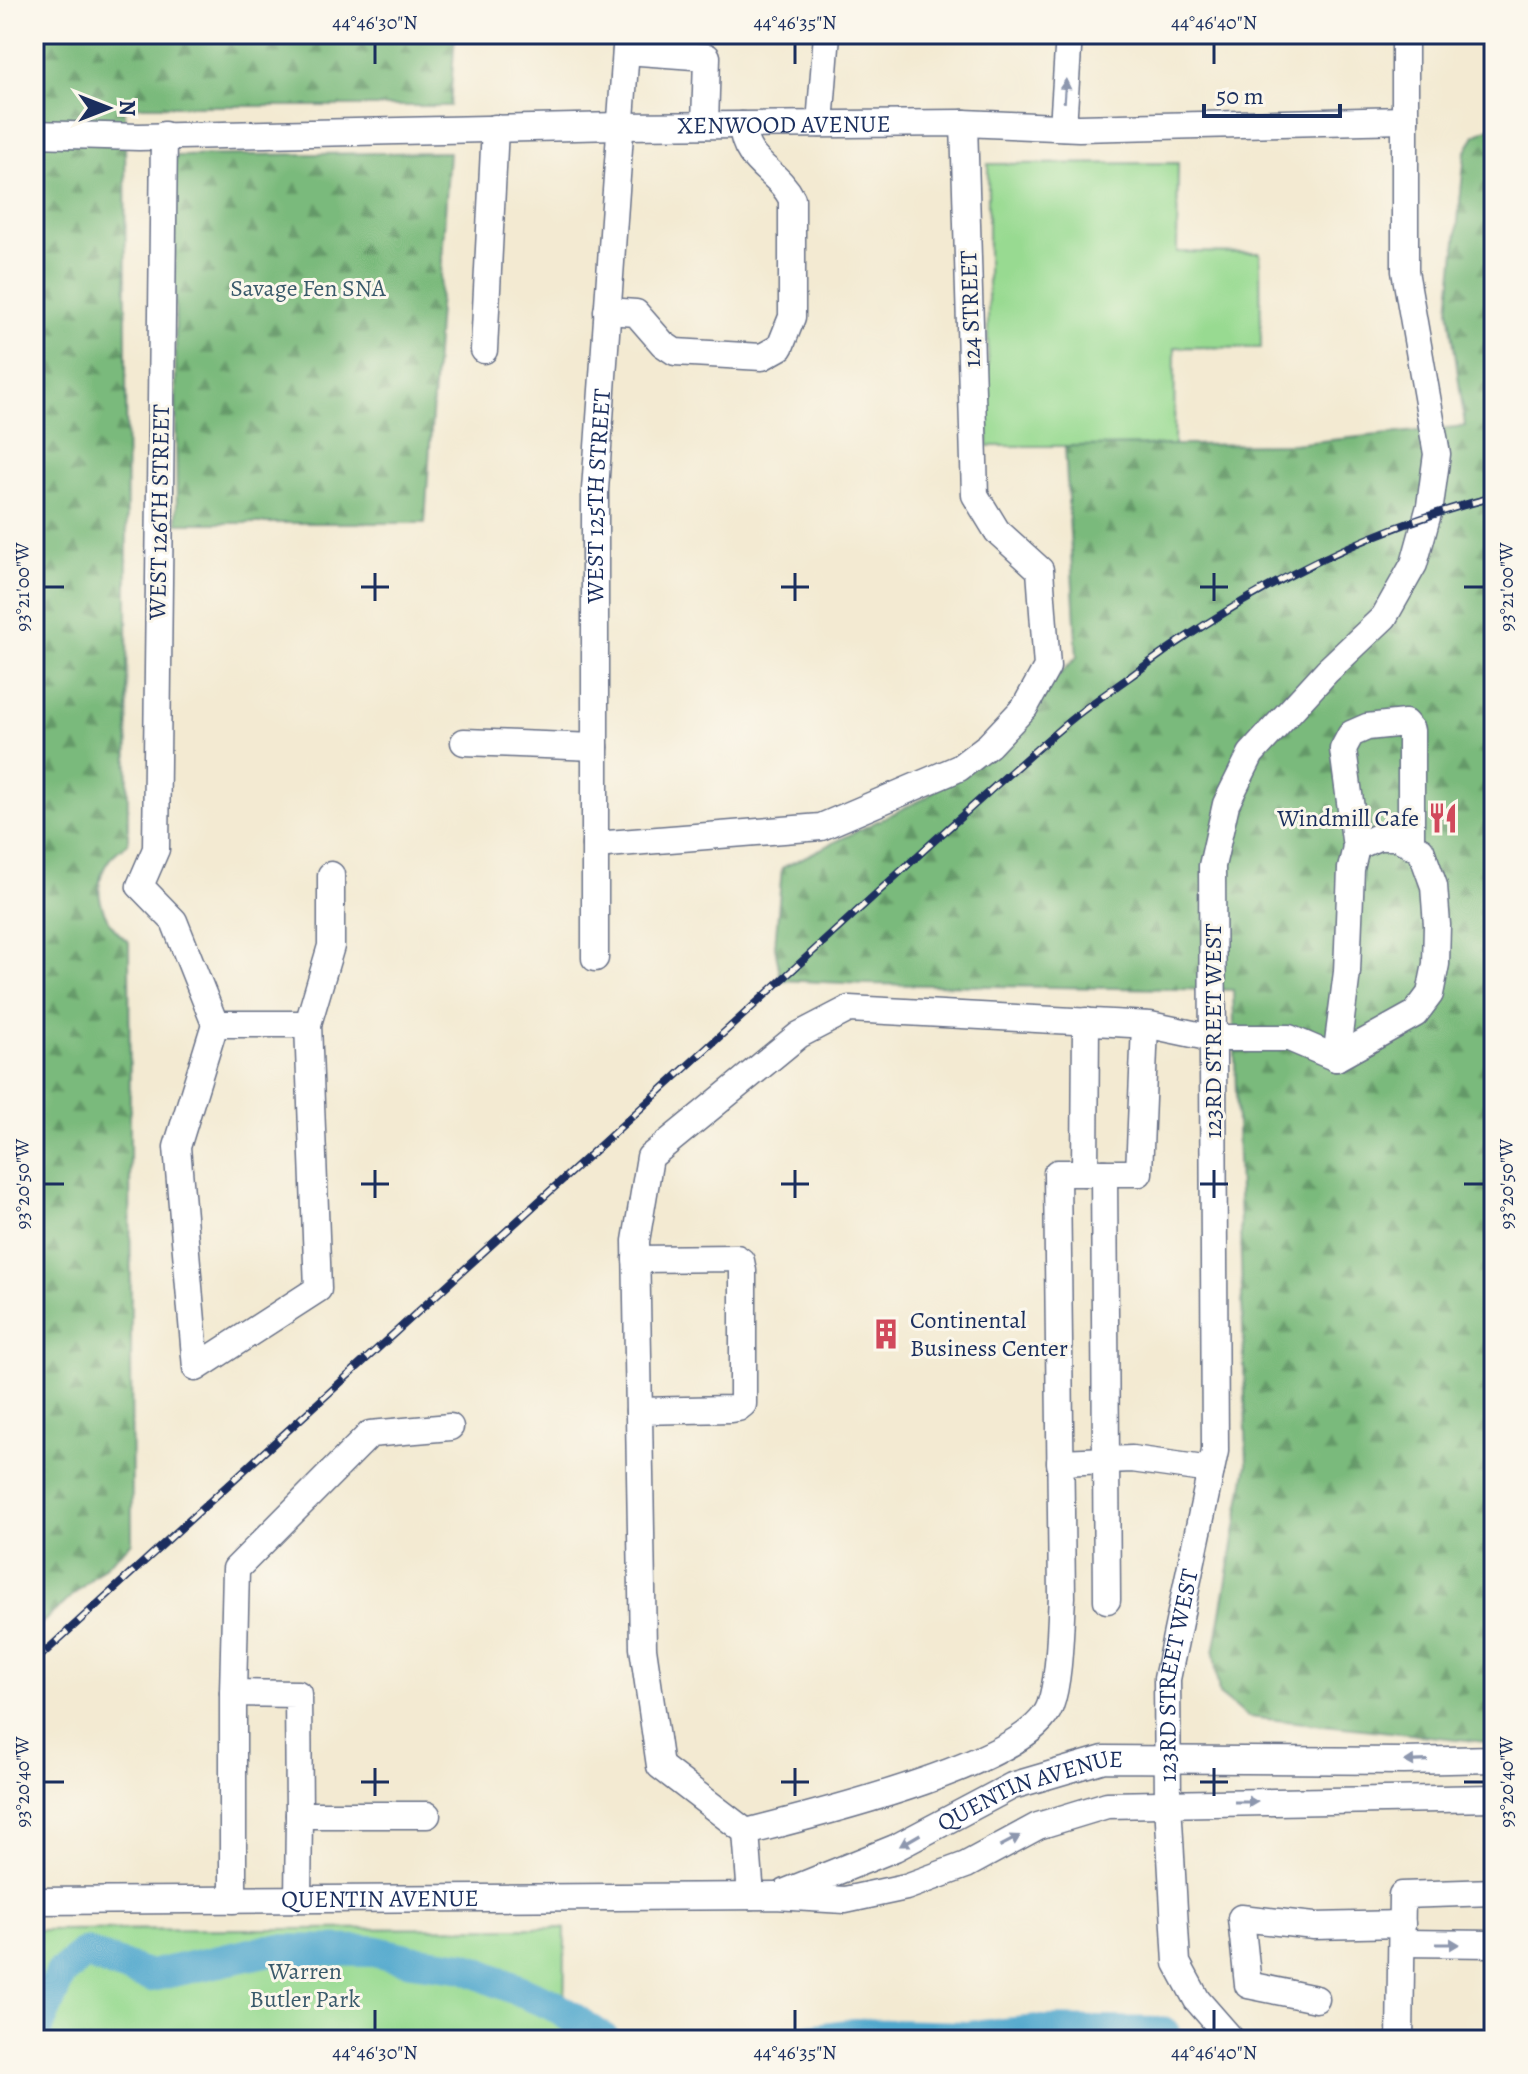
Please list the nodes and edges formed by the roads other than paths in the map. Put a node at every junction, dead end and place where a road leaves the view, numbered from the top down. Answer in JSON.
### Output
{"nodes":[{"id":1,"x":827,"y":34,"type":"edge"},
{"id":2,"x":1405,"y":34,"type":"edge"},
{"id":3,"x":626,"y":42,"type":"edge"},
{"id":4,"x":1068,"y":44,"type":"edge"},
{"id":5,"x":1405,"y":120,"type":"junction"},
{"id":6,"x":964,"y":123,"type":"junction"},
{"id":7,"x":820,"y":124,"type":"junction"},
{"id":8,"x":705,"y":125,"type":"junction"},
{"id":9,"x":742,"y":125,"type":"junction"},
{"id":10,"x":619,"y":126,"type":"junction"},
{"id":11,"x":1063,"y":127,"type":"junction"},
{"id":12,"x":495,"y":128,"type":"junction"},
{"id":13,"x":34,"y":134,"type":"edge"},
{"id":14,"x":164,"y":135,"type":"junction"},
{"id":15,"x":607,"y":311,"type":"junction"},
{"id":16,"x":484,"y":350,"type":"dead end"},
{"id":17,"x":464,"y":742,"type":"dead end"},
{"id":18,"x":595,"y":747,"type":"junction"},
{"id":19,"x":595,"y":845,"type":"junction"},
{"id":20,"x":1411,"y":845,"type":"junction"},
{"id":21,"x":1356,"y":847,"type":"junction"},
{"id":22,"x":331,"y":875,"type":"dead end"},
{"id":23,"x":595,"y":958,"type":"dead end"},
{"id":24,"x":1086,"y":1021,"type":"junction"},
{"id":25,"x":215,"y":1024,"type":"junction"},
{"id":26,"x":308,"y":1024,"type":"junction"},
{"id":27,"x":1145,"y":1025,"type":"junction"},
{"id":28,"x":1212,"y":1038,"type":"junction"},
{"id":29,"x":1336,"y":1058,"type":"junction"},
{"id":30,"x":1095,"y":1173,"type":"junction"},
{"id":31,"x":636,"y":1259,"type":"junction"},
{"id":32,"x":639,"y":1411,"type":"junction"},
{"id":33,"x":450,"y":1427,"type":"dead end"},
{"id":34,"x":1106,"y":1460,"type":"junction"},
{"id":35,"x":1060,"y":1462,"type":"junction"},
{"id":36,"x":1211,"y":1470,"type":"junction"},
{"id":37,"x":1107,"y":1600,"type":"dead end"},
{"id":38,"x":233,"y":1693,"type":"junction"},
{"id":39,"x":1167,"y":1759,"type":"junction"},
{"id":40,"x":1494,"y":1759,"type":"edge"},
{"id":41,"x":1494,"y":1798,"type":"edge"},
{"id":42,"x":1168,"y":1803,"type":"junction"},
{"id":43,"x":299,"y":1815,"type":"junction"},
{"id":44,"x":427,"y":1815,"type":"dead end"},
{"id":45,"x":746,"y":1832,"type":"junction"},
{"id":46,"x":1494,"y":1892,"type":"edge"},
{"id":47,"x":763,"y":1896,"type":"junction"},
{"id":48,"x":298,"y":1899,"type":"junction"},
{"id":49,"x":233,"y":1900,"type":"junction"},
{"id":50,"x":34,"y":1901,"type":"edge"},
{"id":51,"x":1402,"y":1934,"type":"junction"},
{"id":52,"x":1494,"y":1944,"type":"edge"},
{"id":53,"x":1316,"y":1999,"type":"dead end"},
{"id":54,"x":1232,"y":2040,"type":"edge"},
{"id":55,"x":1400,"y":2040,"type":"edge"}],
"edges":[{"from":1,"to":7,"type":"street"},
{"from":2,"to":5,"type":"street","name":"123RD STREET WEST"},
{"from":3,"to":8,"type":"street"},
{"from":3,"to":10,"type":"street","name":"WEST 125TH STREET"},
{"from":11,"to":4,"type":"street","one_way":true},
{"from":5,"to":11,"type":"street","name":"XENWOOD AVENUE"},
{"from":5,"to":28,"type":"street","name":"123RD STREET WEST"},
{"from":6,"to":7,"type":"street","name":"XENWOOD AVENUE"},
{"from":6,"to":11,"type":"street","name":"XENWOOD AVENUE"},
{"from":6,"to":19,"type":"street","name":"124 STREET"},
{"from":7,"to":9,"type":"street","name":"XENWOOD AVENUE"},
{"from":8,"to":9,"type":"street","name":"XENWOOD AVENUE"},
{"from":8,"to":10,"type":"street","name":"XENWOOD AVENUE"},
{"from":9,"to":15,"type":"street"},
{"from":10,"to":12,"type":"street","name":"XENWOOD AVENUE"},
{"from":10,"to":15,"type":"street","name":"WEST 125TH STREET"},
{"from":12,"to":14,"type":"street","name":"XENWOOD AVENUE"},
{"from":12,"to":16,"type":"street"},
{"from":13,"to":14,"type":"street","name":"XENWOOD AVENUE"},
{"from":14,"to":25,"type":"street","name":"WEST 126TH STREET"},
{"from":15,"to":18,"type":"street","name":"WEST 125TH STREET"},
{"from":17,"to":18,"type":"street"},
{"from":18,"to":19,"type":"street","name":"WEST 125TH STREET"},
{"from":19,"to":23,"type":"street","name":"WEST 125TH STREET"},
{"from":20,"to":21,"type":"street"},
{"from":20,"to":21,"type":"street"},
{"from":20,"to":29,"type":"street"},
{"from":21,"to":29,"type":"street"},
{"from":22,"to":26,"type":"street"},
{"from":24,"to":27,"type":"street"},
{"from":24,"to":30,"type":"street"},
{"from":24,"to":31,"type":"street"},
{"from":25,"to":26,"type":"street"},
{"from":25,"to":26,"type":"street"},
{"from":27,"to":28,"type":"street"},
{"from":27,"to":30,"type":"street"},
{"from":28,"to":29,"type":"street"},
{"from":28,"to":36,"type":"street","name":"123RD STREET WEST"},
{"from":30,"to":34,"type":"street"},
{"from":30,"to":35,"type":"street"},
{"from":31,"to":32,"type":"street"},
{"from":31,"to":32,"type":"street"},
{"from":32,"to":45,"type":"street"},
{"from":33,"to":38,"type":"street"},
{"from":34,"to":35,"type":"street"},
{"from":34,"to":36,"type":"street"},
{"from":34,"to":37,"type":"street"},
{"from":35,"to":45,"type":"street"},
{"from":36,"to":39,"type":"street","name":"123RD STREET WEST"},
{"from":38,"to":43,"type":"street"},
{"from":38,"to":49,"type":"street"},
{"from":40,"to":39,"type":"street","name":"QUENTIN AVENUE","one_way":true},
{"from":39,"to":42,"type":"street","name":"123RD STREET WEST"},
{"from":39,"to":47,"type":"street","name":"QUENTIN AVENUE","one_way":true},
{"from":42,"to":41,"type":"street","name":"QUENTIN AVENUE","one_way":true},
{"from":47,"to":42,"type":"street","name":"QUENTIN AVENUE","one_way":true},
{"from":42,"to":54,"type":"street","name":"123RD STREET WEST"},
{"from":43,"to":44,"type":"street"},
{"from":43,"to":48,"type":"street"},
{"from":45,"to":47,"type":"street"},
{"from":46,"to":51,"type":"street"},
{"from":47,"to":48,"type":"street","name":"QUENTIN AVENUE"},
{"from":48,"to":49,"type":"street","name":"QUENTIN AVENUE"},
{"from":49,"to":50,"type":"street","name":"QUENTIN AVENUE"},
{"from":51,"to":52,"type":"street","one_way":true},
{"from":51,"to":53,"type":"street"},
{"from":51,"to":55,"type":"street"}]}
